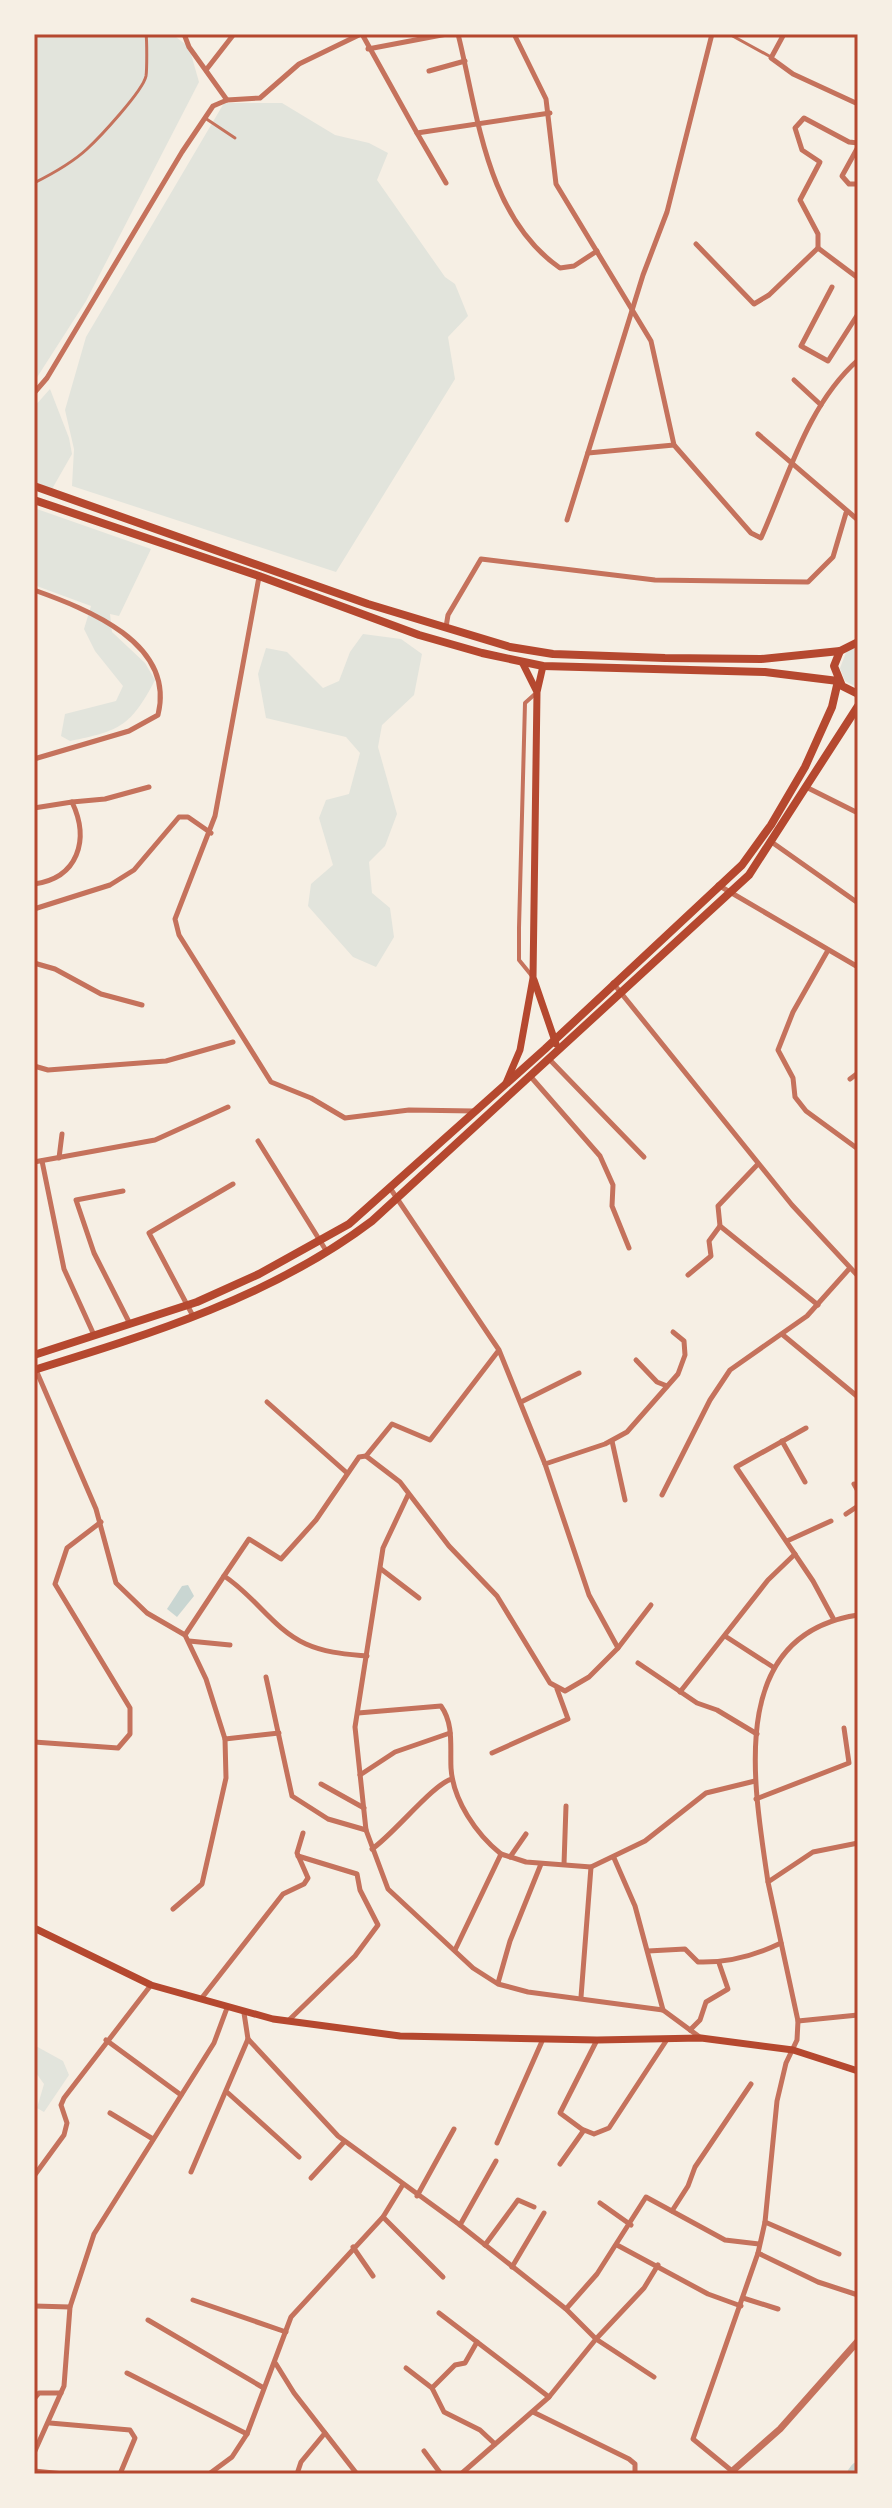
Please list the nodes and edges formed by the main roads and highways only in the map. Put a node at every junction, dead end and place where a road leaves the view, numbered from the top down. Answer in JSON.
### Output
{"nodes":[{"id":1,"x":34,"y":486,"type":"edge"},
{"id":2,"x":34,"y":500,"type":"edge"},
{"id":3,"x":857,"y":641,"type":"edge"},
{"id":4,"x":840,"y":651,"type":"junction"},
{"id":5,"x":521,"y":661,"type":"junction"},
{"id":6,"x":543,"y":666,"type":"junction"},
{"id":7,"x":838,"y":681,"type":"junction"},
{"id":8,"x":537,"y":692,"type":"junction"},
{"id":9,"x":858,"y":694,"type":"edge"},
{"id":10,"x":858,"y":706,"type":"edge"},
{"id":11,"x":533,"y":978,"type":"junction"},
{"id":12,"x":554,"y":1041,"type":"junction"},
{"id":13,"x":561,"y":1051,"type":"junction"},
{"id":14,"x":505,"y":1085,"type":"junction"},
{"id":15,"x":34,"y":1355,"type":"edge"},
{"id":16,"x":35,"y":1370,"type":"edge"},
{"id":17,"x":34,"y":1928,"type":"edge"},
{"id":18,"x":858,"y":2071,"type":"edge"}],
"edges":[{"from":1,"to":4,"type":"main road"},
{"from":2,"to":5,"type":"main road"},
{"from":3,"to":4,"type":"main road"},
{"from":4,"to":7,"type":"main road"},
{"from":5,"to":6,"type":"main road"},
{"from":5,"to":8,"type":"main road"},
{"from":6,"to":7,"type":"main road"},
{"from":6,"to":8,"type":"main road"},
{"from":7,"to":9,"type":"main road"},
{"from":7,"to":12,"type":"main road"},
{"from":8,"to":11,"type":"main road"},
{"from":10,"to":13,"type":"main road"},
{"from":11,"to":12,"type":"main road"},
{"from":11,"to":14,"type":"main road"},
{"from":12,"to":13,"type":"main road"},
{"from":12,"to":14,"type":"main road"},
{"from":13,"to":16,"type":"main road"},
{"from":14,"to":15,"type":"main road"},
{"from":17,"to":18,"type":"main road"}]}
